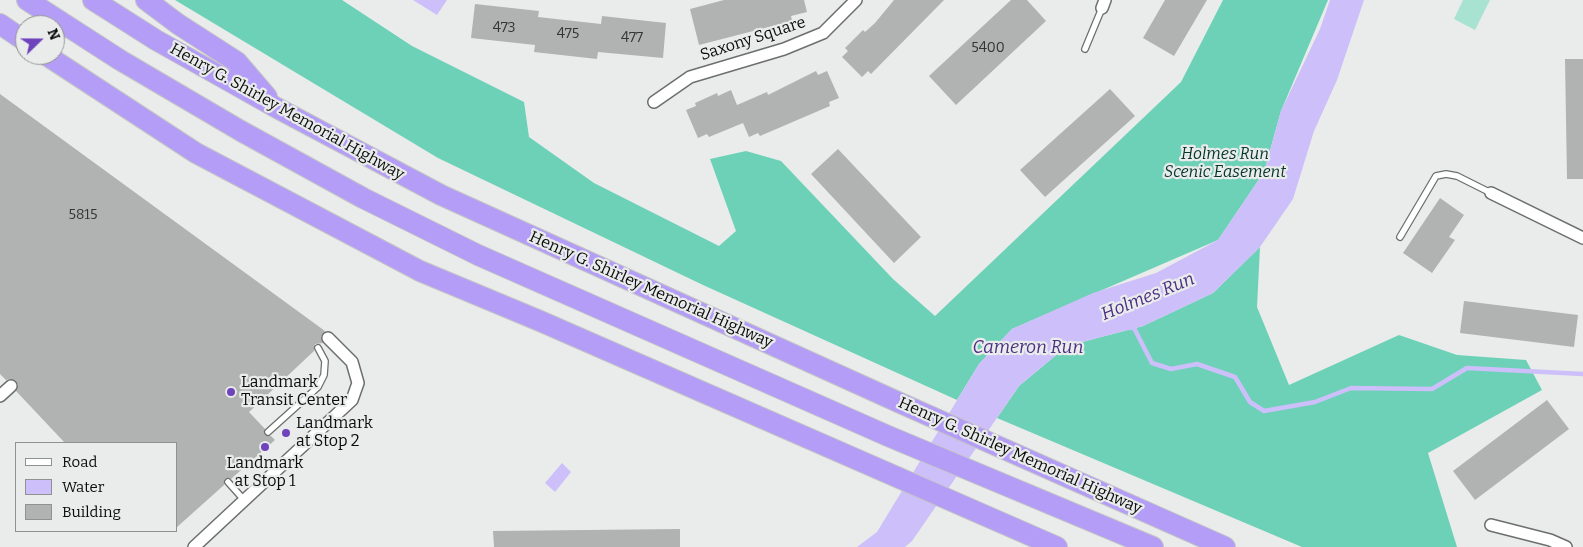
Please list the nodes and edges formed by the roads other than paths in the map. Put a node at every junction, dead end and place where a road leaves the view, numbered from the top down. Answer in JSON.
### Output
{"nodes":[{"id":1,"x":27,"y":0,"type":"edge"},
{"id":2,"x":93,"y":0,"type":"edge"},
{"id":3,"x":146,"y":0,"type":"edge"},
{"id":4,"x":856,"y":0,"type":"edge"},
{"id":5,"x":1104,"y":4,"type":"edge"},
{"id":6,"x":0,"y":24,"type":"edge"},
{"id":7,"x":0,"y":34,"type":"edge"},
{"id":8,"x":15,"y":34,"type":"edge"},
{"id":9,"x":15,"y":43,"type":"edge"},
{"id":10,"x":1085,"y":49,"type":"dead end"},
{"id":11,"x":52,"y":65,"type":"edge"},
{"id":12,"x":61,"y":65,"type":"edge"},
{"id":13,"x":654,"y":102,"type":"dead end"},
{"id":14,"x":277,"y":108,"type":"junction"},
{"id":15,"x":155,"y":126,"type":"junction"},
{"id":16,"x":1491,"y":194,"type":"joint"},
{"id":17,"x":1400,"y":237,"type":"dead end"},
{"id":18,"x":1583,"y":238,"type":"edge"},
{"id":19,"x":328,"y":338,"type":"dead end"},
{"id":20,"x":318,"y":348,"type":"dead end"},
{"id":21,"x":11,"y":386,"type":"dead end"},
{"id":22,"x":0,"y":396,"type":"edge"},
{"id":23,"x":268,"y":432,"type":"dead end"},
{"id":24,"x":228,"y":482,"type":"dead end"},
{"id":25,"x":245,"y":501,"type":"junction"},
{"id":26,"x":1491,"y":525,"type":"dead end"},
{"id":27,"x":194,"y":547,"type":"edge"},
{"id":28,"x":1057,"y":547,"type":"edge"},
{"id":29,"x":1153,"y":547,"type":"edge"},
{"id":30,"x":1226,"y":547,"type":"edge"},
{"id":31,"x":1566,"y":547,"type":"edge"}],
"edges":[{"from":1,"to":29,"type":"highway"},
{"from":2,"to":14,"type":"highway","name":"Henry G. Shirley Memorial Highway"},
{"from":3,"to":14,"type":"highway"},
{"from":4,"to":13,"type":"street","name":"Saxony Square"},
{"from":5,"to":10,"type":"lane"},
{"from":6,"to":8,"type":"highway"},
{"from":7,"to":9,"type":"highway"},
{"from":11,"to":15,"type":"highway"},
{"from":12,"to":15,"type":"highway"},
{"from":14,"to":30,"type":"highway","name":"Henry G. Shirley Memorial Highway"},
{"from":15,"to":28,"type":"highway"},
{"from":16,"to":17,"type":"lane"},
{"from":16,"to":18,"type":"street"},
{"from":19,"to":25,"type":"street"},
{"from":20,"to":23,"type":"lane"},
{"from":21,"to":22,"type":"street"},
{"from":24,"to":25,"type":"lane"},
{"from":25,"to":27,"type":"street"},
{"from":26,"to":31,"type":"street"}]}
